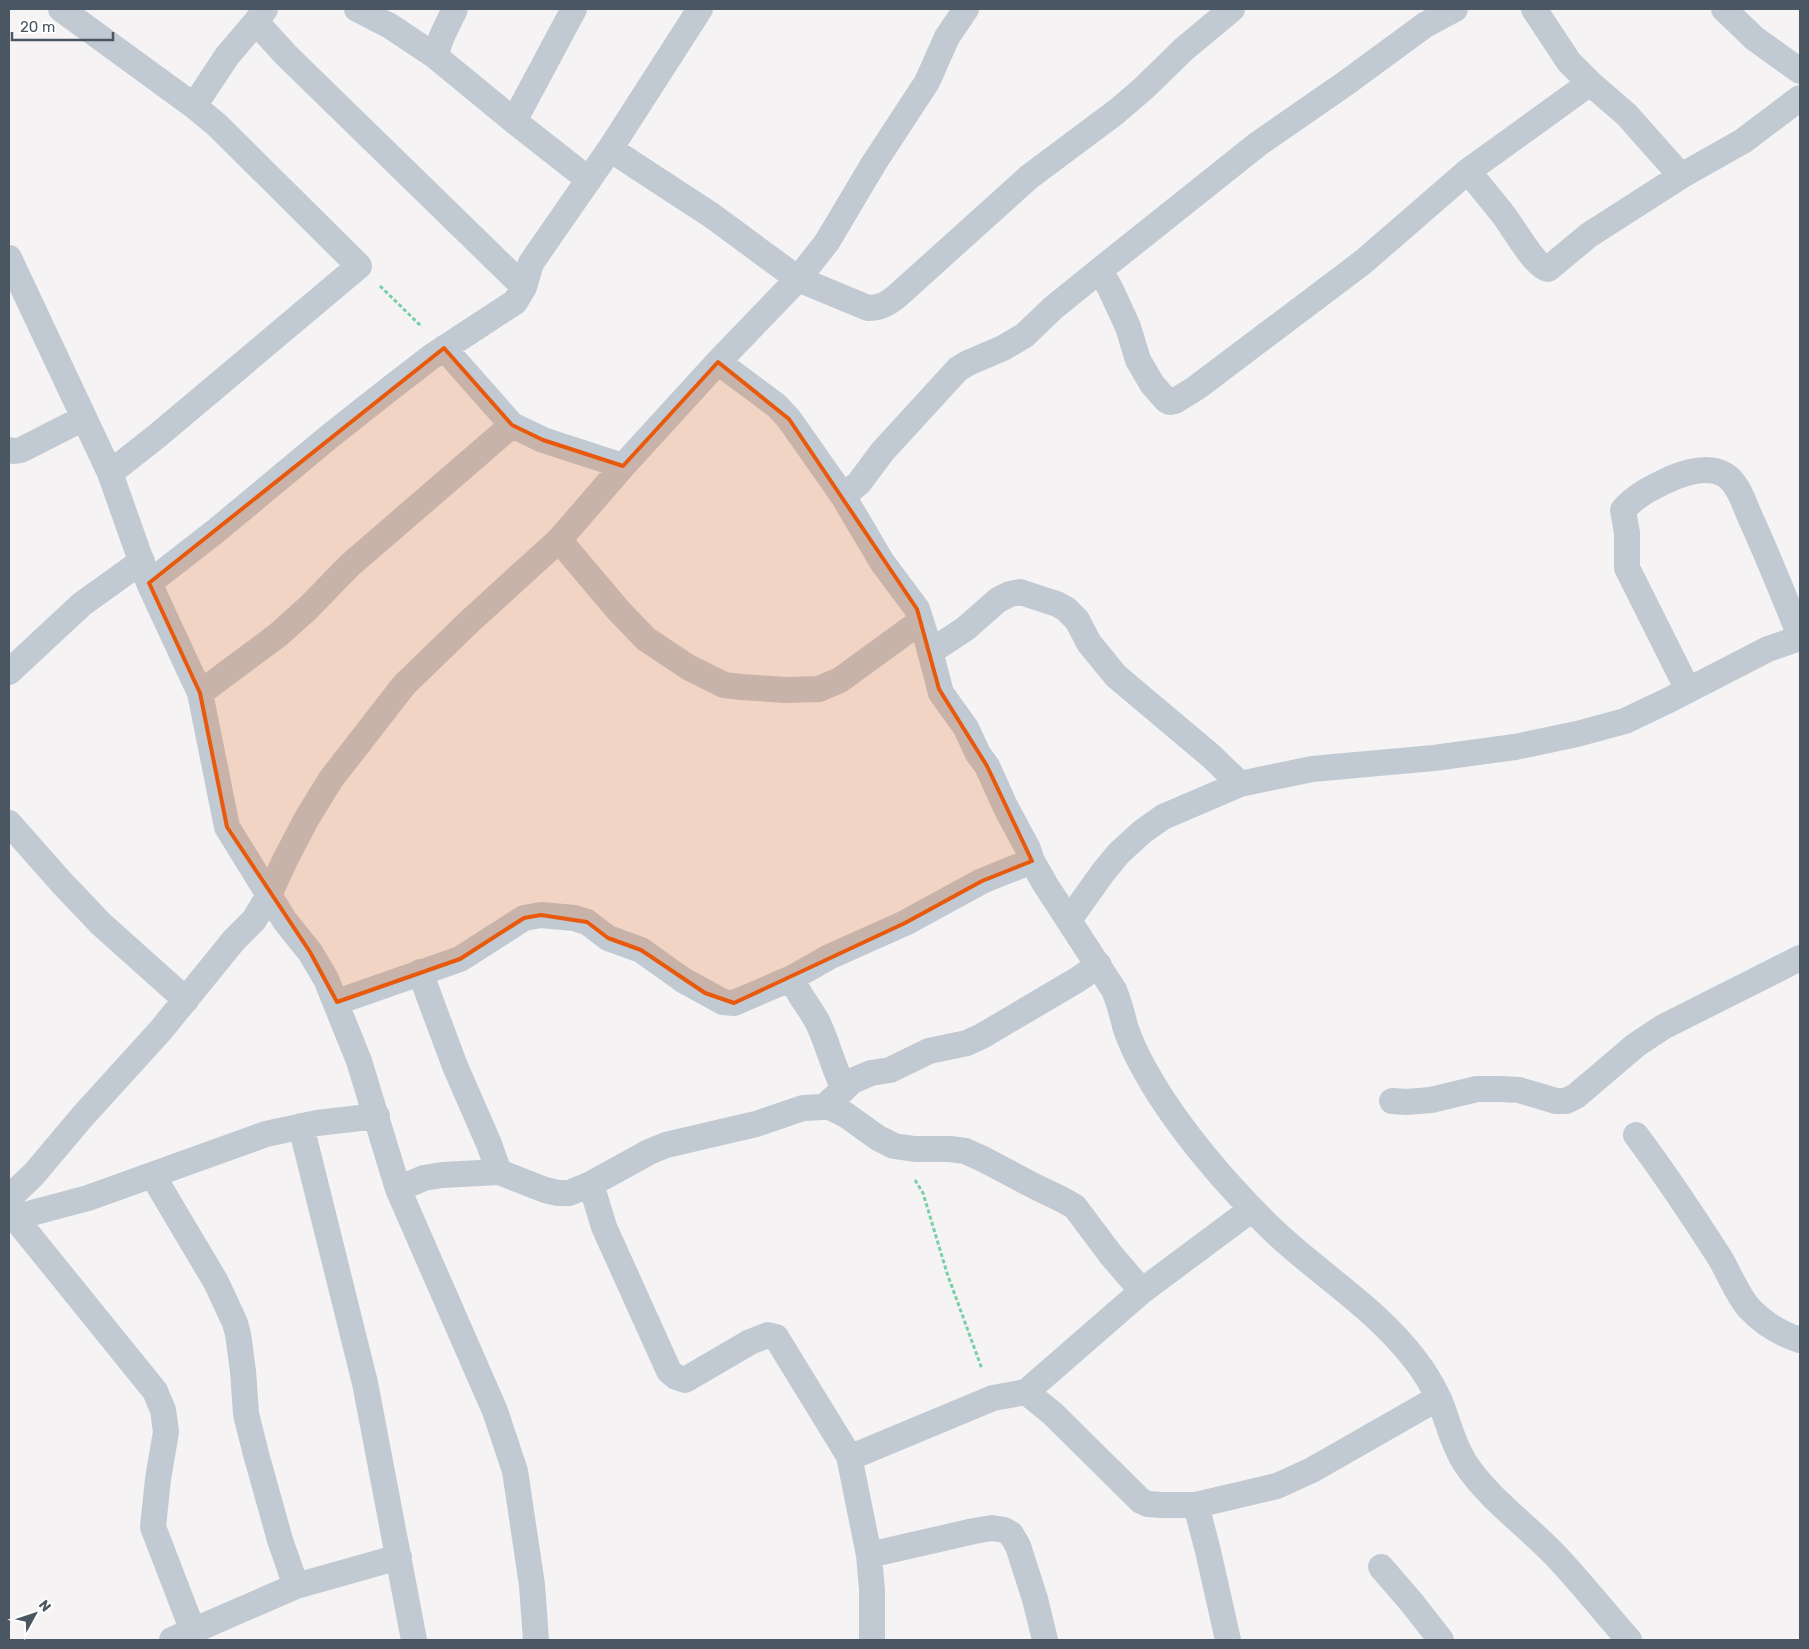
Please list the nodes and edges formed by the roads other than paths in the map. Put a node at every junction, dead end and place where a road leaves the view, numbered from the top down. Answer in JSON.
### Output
{"nodes":[{"id":1,"x":61,"y":9,"type":"edge"},
{"id":2,"x":357,"y":9,"type":"edge"},
{"id":3,"x":454,"y":9,"type":"edge"},
{"id":4,"x":574,"y":9,"type":"edge"},
{"id":5,"x":700,"y":9,"type":"edge"},
{"id":6,"x":966,"y":9,"type":"edge"},
{"id":7,"x":1232,"y":9,"type":"edge"},
{"id":8,"x":1455,"y":9,"type":"edge"},
{"id":9,"x":1534,"y":9,"type":"edge"},
{"id":10,"x":1724,"y":9,"type":"edge"},
{"id":11,"x":261,"y":16,"type":"edge"},
{"id":12,"x":435,"y":56,"type":"junction"},
{"id":13,"x":1800,"y":71,"type":"edge"},
{"id":14,"x":1590,"y":84,"type":"junction"},
{"id":15,"x":1800,"y":98,"type":"edge"},
{"id":16,"x":194,"y":106,"type":"junction"},
{"id":17,"x":514,"y":121,"type":"junction"},
{"id":18,"x":610,"y":149,"type":"junction"},
{"id":19,"x":1468,"y":171,"type":"junction"},
{"id":20,"x":1682,"y":176,"type":"junction"},
{"id":21,"x":589,"y":180,"type":"junction"},
{"id":22,"x":9,"y":258,"type":"edge"},
{"id":23,"x":1100,"y":270,"type":"junction"},
{"id":24,"x":798,"y":279,"type":"junction"},
{"id":25,"x":524,"y":287,"type":"junction"},
{"id":26,"x":444,"y":348,"type":"junction"},
{"id":27,"x":718,"y":362,"type":"junction"},
{"id":28,"x":84,"y":418,"type":"junction"},
{"id":29,"x":512,"y":424,"type":"junction"},
{"id":30,"x":9,"y":450,"type":"edge"},
{"id":31,"x":623,"y":466,"type":"junction"},
{"id":32,"x":110,"y":473,"type":"junction"},
{"id":33,"x":843,"y":496,"type":"junction"},
{"id":34,"x":559,"y":540,"type":"junction"},
{"id":35,"x":146,"y":572,"type":"junction"},
{"id":36,"x":921,"y":621,"type":"junction"},
{"id":37,"x":1800,"y":637,"type":"edge"},
{"id":38,"x":930,"y":652,"type":"junction"},
{"id":39,"x":9,"y":672,"type":"edge"},
{"id":40,"x":1686,"y":691,"type":"junction"},
{"id":41,"x":200,"y":693,"type":"junction"},
{"id":42,"x":1240,"y":784,"type":"junction"},
{"id":43,"x":9,"y":823,"type":"edge"},
{"id":44,"x":1032,"y":861,"type":"junction"},
{"id":45,"x":269,"y":895,"type":"junction"},
{"id":46,"x":1069,"y":920,"type":"junction"},
{"id":47,"x":1800,"y":958,"type":"edge"},
{"id":48,"x":1099,"y":965,"type":"junction"},
{"id":49,"x":420,"y":972,"type":"junction"},
{"id":50,"x":792,"y":978,"type":"junction"},
{"id":51,"x":186,"y":1000,"type":"junction"},
{"id":52,"x":336,"y":1002,"type":"junction"},
{"id":53,"x":844,"y":1089,"type":"junction"},
{"id":54,"x":1392,"y":1100,"type":"dead end"},
{"id":55,"x":824,"y":1107,"type":"junction"},
{"id":56,"x":377,"y":1116,"type":"junction"},
{"id":57,"x":301,"y":1126,"type":"junction"},
{"id":58,"x":1636,"y":1135,"type":"dead end"},
{"id":59,"x":499,"y":1172,"type":"junction"},
{"id":60,"x":153,"y":1176,"type":"junction"},
{"id":61,"x":591,"y":1184,"type":"junction"},
{"id":62,"x":398,"y":1189,"type":"junction"},
{"id":63,"x":11,"y":1204,"type":"edge"},
{"id":64,"x":1252,"y":1209,"type":"junction"},
{"id":65,"x":1142,"y":1291,"type":"junction"},
{"id":66,"x":1800,"y":1340,"type":"edge"},
{"id":67,"x":1026,"y":1392,"type":"junction"},
{"id":68,"x":1438,"y":1398,"type":"junction"},
{"id":69,"x":849,"y":1456,"type":"junction"},
{"id":70,"x":1196,"y":1505,"type":"junction"},
{"id":71,"x":868,"y":1555,"type":"junction"},
{"id":72,"x":399,"y":1557,"type":"junction"},
{"id":73,"x":1381,"y":1567,"type":"dead end"},
{"id":74,"x":296,"y":1586,"type":"junction"},
{"id":75,"x":182,"y":1636,"type":"edge"},
{"id":76,"x":414,"y":1640,"type":"edge"},
{"id":77,"x":536,"y":1640,"type":"edge"},
{"id":78,"x":872,"y":1640,"type":"edge"},
{"id":79,"x":1045,"y":1640,"type":"edge"},
{"id":80,"x":1228,"y":1640,"type":"edge"},
{"id":81,"x":1440,"y":1640,"type":"edge"},
{"id":82,"x":1629,"y":1640,"type":"edge"}],
"edges":[{"from":1,"to":16,"type":"street"},
{"from":2,"to":12,"type":"street"},
{"from":3,"to":12,"type":"street"},
{"from":4,"to":17,"type":"street"},
{"from":5,"to":18,"type":"street"},
{"from":6,"to":24,"type":"street"},
{"from":7,"to":24,"type":"street"},
{"from":8,"to":23,"type":"street"},
{"from":9,"to":14,"type":"street"},
{"from":10,"to":13,"type":"street"},
{"from":11,"to":16,"type":"street"},
{"from":11,"to":25,"type":"street"},
{"from":12,"to":17,"type":"street"},
{"from":14,"to":19,"type":"street"},
{"from":14,"to":20,"type":"street"},
{"from":15,"to":20,"type":"street"},
{"from":16,"to":32,"type":"street"},
{"from":17,"to":21,"type":"street"},
{"from":18,"to":21,"type":"street"},
{"from":18,"to":24,"type":"street"},
{"from":19,"to":20,"type":"street"},
{"from":19,"to":23,"type":"street"},
{"from":21,"to":25,"type":"street"},
{"from":22,"to":28,"type":"street"},
{"from":23,"to":33,"type":"street"},
{"from":24,"to":27,"type":"street"},
{"from":25,"to":26,"type":"street"},
{"from":26,"to":29,"type":"street"},
{"from":26,"to":35,"type":"street"},
{"from":27,"to":31,"type":"street"},
{"from":27,"to":33,"type":"street"},
{"from":28,"to":30,"type":"street"},
{"from":28,"to":32,"type":"street"},
{"from":29,"to":31,"type":"street"},
{"from":29,"to":41,"type":"street"},
{"from":31,"to":34,"type":"street"},
{"from":32,"to":35,"type":"street"},
{"from":33,"to":36,"type":"street"},
{"from":34,"to":36,"type":"street"},
{"from":34,"to":45,"type":"street"},
{"from":35,"to":39,"type":"street"},
{"from":35,"to":41,"type":"street"},
{"from":36,"to":38,"type":"street"},
{"from":37,"to":40,"type":"street"},
{"from":37,"to":40,"type":"street"},
{"from":38,"to":42,"type":"street"},
{"from":38,"to":44,"type":"street"},
{"from":40,"to":42,"type":"street"},
{"from":41,"to":45,"type":"street"},
{"from":42,"to":46,"type":"street"},
{"from":43,"to":51,"type":"street"},
{"from":44,"to":46,"type":"street"},
{"from":44,"to":50,"type":"street"},
{"from":45,"to":51,"type":"street"},
{"from":45,"to":52,"type":"street"},
{"from":46,"to":48,"type":"street"},
{"from":47,"to":54,"type":"street"},
{"from":48,"to":53,"type":"street"},
{"from":48,"to":64,"type":"street"},
{"from":49,"to":50,"type":"street"},
{"from":49,"to":52,"type":"street"},
{"from":49,"to":59,"type":"street"},
{"from":50,"to":53,"type":"street"},
{"from":51,"to":63,"type":"street"},
{"from":52,"to":56,"type":"street"},
{"from":53,"to":55,"type":"street"},
{"from":55,"to":61,"type":"street"},
{"from":55,"to":65,"type":"street"},
{"from":56,"to":57,"type":"street"},
{"from":56,"to":62,"type":"street"},
{"from":57,"to":60,"type":"street"},
{"from":57,"to":72,"type":"street"},
{"from":58,"to":66,"type":"street"},
{"from":59,"to":61,"type":"street"},
{"from":59,"to":62,"type":"street"},
{"from":60,"to":63,"type":"street"},
{"from":60,"to":74,"type":"street"},
{"from":61,"to":69,"type":"street"},
{"from":62,"to":77,"type":"street"},
{"from":63,"to":75,"type":"street"},
{"from":64,"to":65,"type":"street"},
{"from":64,"to":68,"type":"street"},
{"from":65,"to":67,"type":"street"},
{"from":67,"to":69,"type":"street"},
{"from":67,"to":70,"type":"street"},
{"from":68,"to":70,"type":"street"},
{"from":68,"to":82,"type":"street"},
{"from":69,"to":71,"type":"street"},
{"from":70,"to":80,"type":"street"},
{"from":71,"to":78,"type":"street"},
{"from":71,"to":79,"type":"street"},
{"from":72,"to":74,"type":"street"},
{"from":72,"to":76,"type":"street"},
{"from":73,"to":81,"type":"street"},
{"from":74,"to":75,"type":"street"}]}
